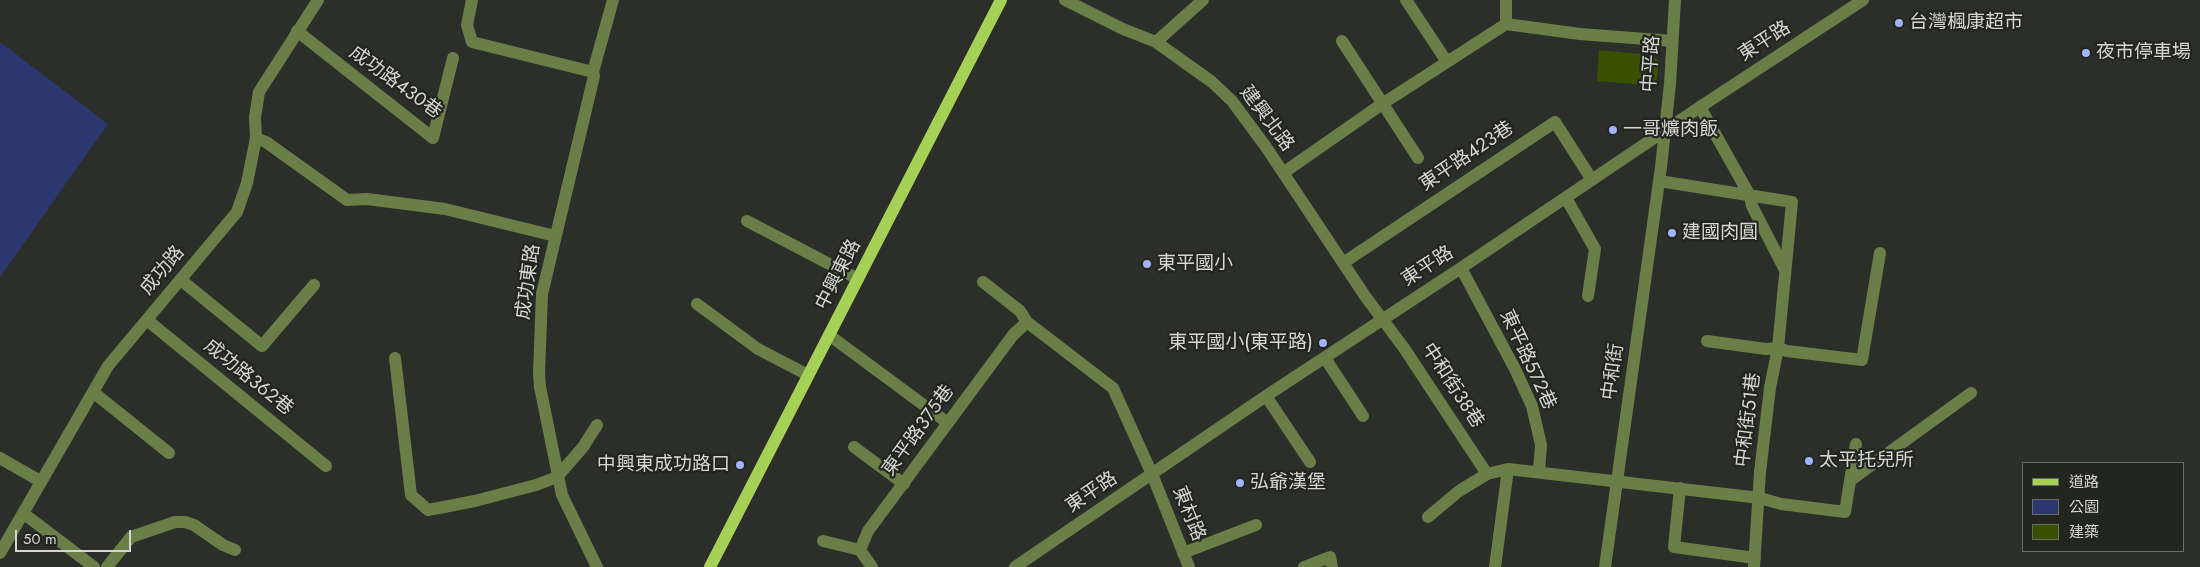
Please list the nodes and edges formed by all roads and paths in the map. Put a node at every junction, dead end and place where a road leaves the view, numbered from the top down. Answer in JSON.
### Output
{"nodes":[{"id":1,"x":318,"y":0,"type":"edge"},
{"id":2,"x":472,"y":0,"type":"edge"},
{"id":3,"x":613,"y":0,"type":"edge"},
{"id":4,"x":1001,"y":0,"type":"edge"},
{"id":5,"x":1065,"y":0,"type":"edge"},
{"id":6,"x":1203,"y":0,"type":"edge"},
{"id":7,"x":1406,"y":0,"type":"edge"},
{"id":8,"x":1506,"y":0,"type":"edge"},
{"id":9,"x":1675,"y":0,"type":"edge"},
{"id":10,"x":1863,"y":0,"type":"edge"},
{"id":11,"x":1506,"y":24,"type":"junction"},
{"id":12,"x":297,"y":31,"type":"junction"},
{"id":13,"x":1672,"y":41,"type":"junction"},
{"id":14,"x":1156,"y":42,"type":"junction"},
{"id":15,"x":1342,"y":42,"type":"dead end"},
{"id":16,"x":453,"y":58,"type":"dead end"},
{"id":17,"x":1447,"y":62,"type":"junction"},
{"id":18,"x":593,"y":72,"type":"junction"},
{"id":19,"x":1382,"y":104,"type":"junction"},
{"id":20,"x":1700,"y":107,"type":"junction"},
{"id":21,"x":1664,"y":131,"type":"junction"},
{"id":22,"x":256,"y":138,"type":"junction"},
{"id":23,"x":1418,"y":158,"type":"dead end"},
{"id":24,"x":1284,"y":173,"type":"junction"},
{"id":25,"x":1592,"y":180,"type":"junction"},
{"id":26,"x":1659,"y":181,"type":"junction"},
{"id":27,"x":1750,"y":196,"type":"junction"},
{"id":28,"x":1566,"y":198,"type":"junction"},
{"id":29,"x":747,"y":221,"type":"dead end"},
{"id":30,"x":555,"y":236,"type":"junction"},
{"id":31,"x":1880,"y":252,"type":"dead end"},
{"id":32,"x":1343,"y":263,"type":"junction"},
{"id":33,"x":1461,"y":268,"type":"junction"},
{"id":34,"x":1785,"y":270,"type":"junction"},
{"id":35,"x":858,"y":279,"type":"junction"},
{"id":36,"x":181,"y":280,"type":"junction"},
{"id":37,"x":983,"y":282,"type":"dead end"},
{"id":38,"x":314,"y":284,"type":"dead end"},
{"id":39,"x":1588,"y":296,"type":"dead end"},
{"id":40,"x":697,"y":304,"type":"dead end"},
{"id":41,"x":147,"y":320,"type":"junction"},
{"id":42,"x":1383,"y":320,"type":"junction"},
{"id":43,"x":1027,"y":322,"type":"junction"},
{"id":44,"x":829,"y":335,"type":"junction"},
{"id":45,"x":1708,"y":341,"type":"dead end"},
{"id":46,"x":1778,"y":348,"type":"junction"},
{"id":47,"x":395,"y":358,"type":"dead end"},
{"id":48,"x":1325,"y":358,"type":"junction"},
{"id":49,"x":808,"y":375,"type":"junction"},
{"id":50,"x":93,"y":392,"type":"junction"},
{"id":51,"x":1971,"y":393,"type":"dead end"},
{"id":52,"x":1266,"y":396,"type":"junction"},
{"id":53,"x":1363,"y":416,"type":"dead end"},
{"id":54,"x":948,"y":423,"type":"junction"},
{"id":55,"x":598,"y":425,"type":"dead end"},
{"id":56,"x":1856,"y":444,"type":"dead end"},
{"id":57,"x":854,"y":447,"type":"dead end"},
{"id":58,"x":169,"y":453,"type":"dead end"},
{"id":59,"x":0,"y":458,"type":"edge"},
{"id":60,"x":1310,"y":462,"type":"dead end"},
{"id":61,"x":326,"y":466,"type":"dead end"},
{"id":62,"x":1508,"y":469,"type":"junction"},
{"id":63,"x":1539,"y":471,"type":"junction"},
{"id":64,"x":1152,"y":474,"type":"junction"},
{"id":65,"x":1487,"y":474,"type":"junction"},
{"id":66,"x":557,"y":477,"type":"junction"},
{"id":67,"x":40,"y":480,"type":"junction"},
{"id":68,"x":1851,"y":480,"type":"junction"},
{"id":69,"x":1618,"y":481,"type":"junction"},
{"id":70,"x":904,"y":484,"type":"junction"},
{"id":71,"x":1680,"y":488,"type":"junction"},
{"id":72,"x":1760,"y":498,"type":"junction"},
{"id":73,"x":23,"y":512,"type":"junction"},
{"id":74,"x":1428,"y":517,"type":"dead end"},
{"id":75,"x":1256,"y":525,"type":"dead end"},
{"id":76,"x":823,"y":541,"type":"dead end"},
{"id":77,"x":235,"y":550,"type":"dead end"},
{"id":78,"x":860,"y":550,"type":"junction"},
{"id":79,"x":0,"y":553,"type":"edge"},
{"id":80,"x":1183,"y":553,"type":"junction"},
{"id":81,"x":1755,"y":562,"type":"edge"},
{"id":82,"x":94,"y":567,"type":"edge"},
{"id":83,"x":107,"y":567,"type":"edge"},
{"id":84,"x":597,"y":567,"type":"edge"},
{"id":85,"x":710,"y":567,"type":"edge"},
{"id":86,"x":872,"y":567,"type":"edge"},
{"id":87,"x":1015,"y":567,"type":"edge"},
{"id":88,"x":1189,"y":567,"type":"edge"},
{"id":89,"x":1304,"y":567,"type":"edge"},
{"id":90,"x":1332,"y":567,"type":"edge"},
{"id":91,"x":1495,"y":567,"type":"edge"},
{"id":92,"x":1605,"y":567,"type":"edge"}],
"edges":[{"from":1,"to":12,"type":"street","name":"成功路"},
{"from":2,"to":18,"type":"street"},
{"from":3,"to":18,"type":"street","name":"成功東路"},
{"from":4,"to":35,"type":"main road","name":"中興東路"},
{"from":5,"to":14,"type":"street","name":"建興北路"},
{"from":6,"to":14,"type":"street"},
{"from":7,"to":17,"type":"street"},
{"from":8,"to":11,"type":"street"},
{"from":9,"to":13,"type":"street","name":"中平路"},
{"from":10,"to":20,"type":"street","name":"東平路"},
{"from":11,"to":13,"type":"street"},
{"from":11,"to":17,"type":"street"},
{"from":12,"to":16,"type":"street","name":"成功路430巷"},
{"from":12,"to":22,"type":"street","name":"成功路"},
{"from":13,"to":21,"type":"street","name":"中平路"},
{"from":14,"to":24,"type":"street","name":"建興北路"},
{"from":15,"to":19,"type":"street"},
{"from":17,"to":19,"type":"street"},
{"from":18,"to":30,"type":"street","name":"成功東路"},
{"from":19,"to":23,"type":"street"},
{"from":19,"to":24,"type":"street"},
{"from":20,"to":21,"type":"street","name":"東平路"},
{"from":20,"to":27,"type":"street"},
{"from":21,"to":25,"type":"street","name":"東平路"},
{"from":21,"to":26,"type":"street","name":"中和街"},
{"from":22,"to":30,"type":"street"},
{"from":22,"to":36,"type":"street","name":"成功路"},
{"from":24,"to":32,"type":"street","name":"建興北路"},
{"from":25,"to":28,"type":"street","name":"東平路"},
{"from":25,"to":32,"type":"street","name":"東平路423巷"},
{"from":26,"to":27,"type":"street"},
{"from":26,"to":69,"type":"street","name":"中和街"},
{"from":27,"to":34,"type":"street"},
{"from":27,"to":34,"type":"street","name":"中和街51巷"},
{"from":28,"to":33,"type":"street","name":"東平路"},
{"from":28,"to":39,"type":"street"},
{"from":29,"to":35,"type":"street"},
{"from":30,"to":66,"type":"street","name":"成功東路"},
{"from":31,"to":46,"type":"street"},
{"from":32,"to":42,"type":"street","name":"建興北路"},
{"from":33,"to":42,"type":"street","name":"東平路"},
{"from":33,"to":63,"type":"street","name":"東平路572巷"},
{"from":34,"to":46,"type":"street","name":"中和街51巷"},
{"from":35,"to":44,"type":"main road","name":"中興東路"},
{"from":36,"to":38,"type":"street"},
{"from":36,"to":41,"type":"street","name":"成功路"},
{"from":37,"to":43,"type":"street"},
{"from":40,"to":49,"type":"street"},
{"from":41,"to":50,"type":"street","name":"成功路"},
{"from":41,"to":61,"type":"street","name":"成功路362巷"},
{"from":42,"to":48,"type":"street","name":"東平路"},
{"from":42,"to":65,"type":"street","name":"中和街38巷"},
{"from":43,"to":54,"type":"street","name":"東平路375巷"},
{"from":43,"to":64,"type":"street"},
{"from":44,"to":49,"type":"main road","name":"中興東路"},
{"from":44,"to":54,"type":"street"},
{"from":45,"to":46,"type":"street"},
{"from":46,"to":72,"type":"street","name":"中和街51巷"},
{"from":47,"to":66,"type":"street"},
{"from":48,"to":52,"type":"street","name":"東平路"},
{"from":48,"to":53,"type":"street"},
{"from":49,"to":85,"type":"main road","name":"中興東路"},
{"from":50,"to":58,"type":"street"},
{"from":50,"to":67,"type":"street","name":"成功路"},
{"from":51,"to":68,"type":"street"},
{"from":52,"to":60,"type":"street"},
{"from":52,"to":64,"type":"street","name":"東平路"},
{"from":54,"to":70,"type":"street","name":"東平路375巷"},
{"from":55,"to":66,"type":"street"},
{"from":56,"to":68,"type":"street","name":"中和街51巷"},
{"from":57,"to":70,"type":"street"},
{"from":59,"to":67,"type":"street"},
{"from":62,"to":63,"type":"street"},
{"from":62,"to":65,"type":"street"},
{"from":62,"to":91,"type":"street"},
{"from":63,"to":69,"type":"street"},
{"from":64,"to":80,"type":"street","name":"東村路"},
{"from":64,"to":87,"type":"street","name":"東平路"},
{"from":65,"to":74,"type":"street"},
{"from":66,"to":84,"type":"street","name":"成功東路"},
{"from":67,"to":73,"type":"street","name":"成功路"},
{"from":68,"to":72,"type":"street","name":"中和街51巷"},
{"from":69,"to":71,"type":"street","name":"中和街51巷"},
{"from":69,"to":92,"type":"street","name":"中和街"},
{"from":70,"to":78,"type":"street","name":"東平路375巷"},
{"from":71,"to":72,"type":"street","name":"中和街51巷"},
{"from":71,"to":81,"type":"street","name":"中和街51巷"},
{"from":72,"to":81,"type":"street","name":"中和街51巷"},
{"from":73,"to":79,"type":"street","name":"成功路"},
{"from":73,"to":82,"type":"street"},
{"from":75,"to":80,"type":"street"},
{"from":76,"to":78,"type":"street"},
{"from":77,"to":83,"type":"street"},
{"from":78,"to":86,"type":"street"},
{"from":80,"to":88,"type":"street","name":"東村路"},
{"from":89,"to":90,"type":"street"}]}
